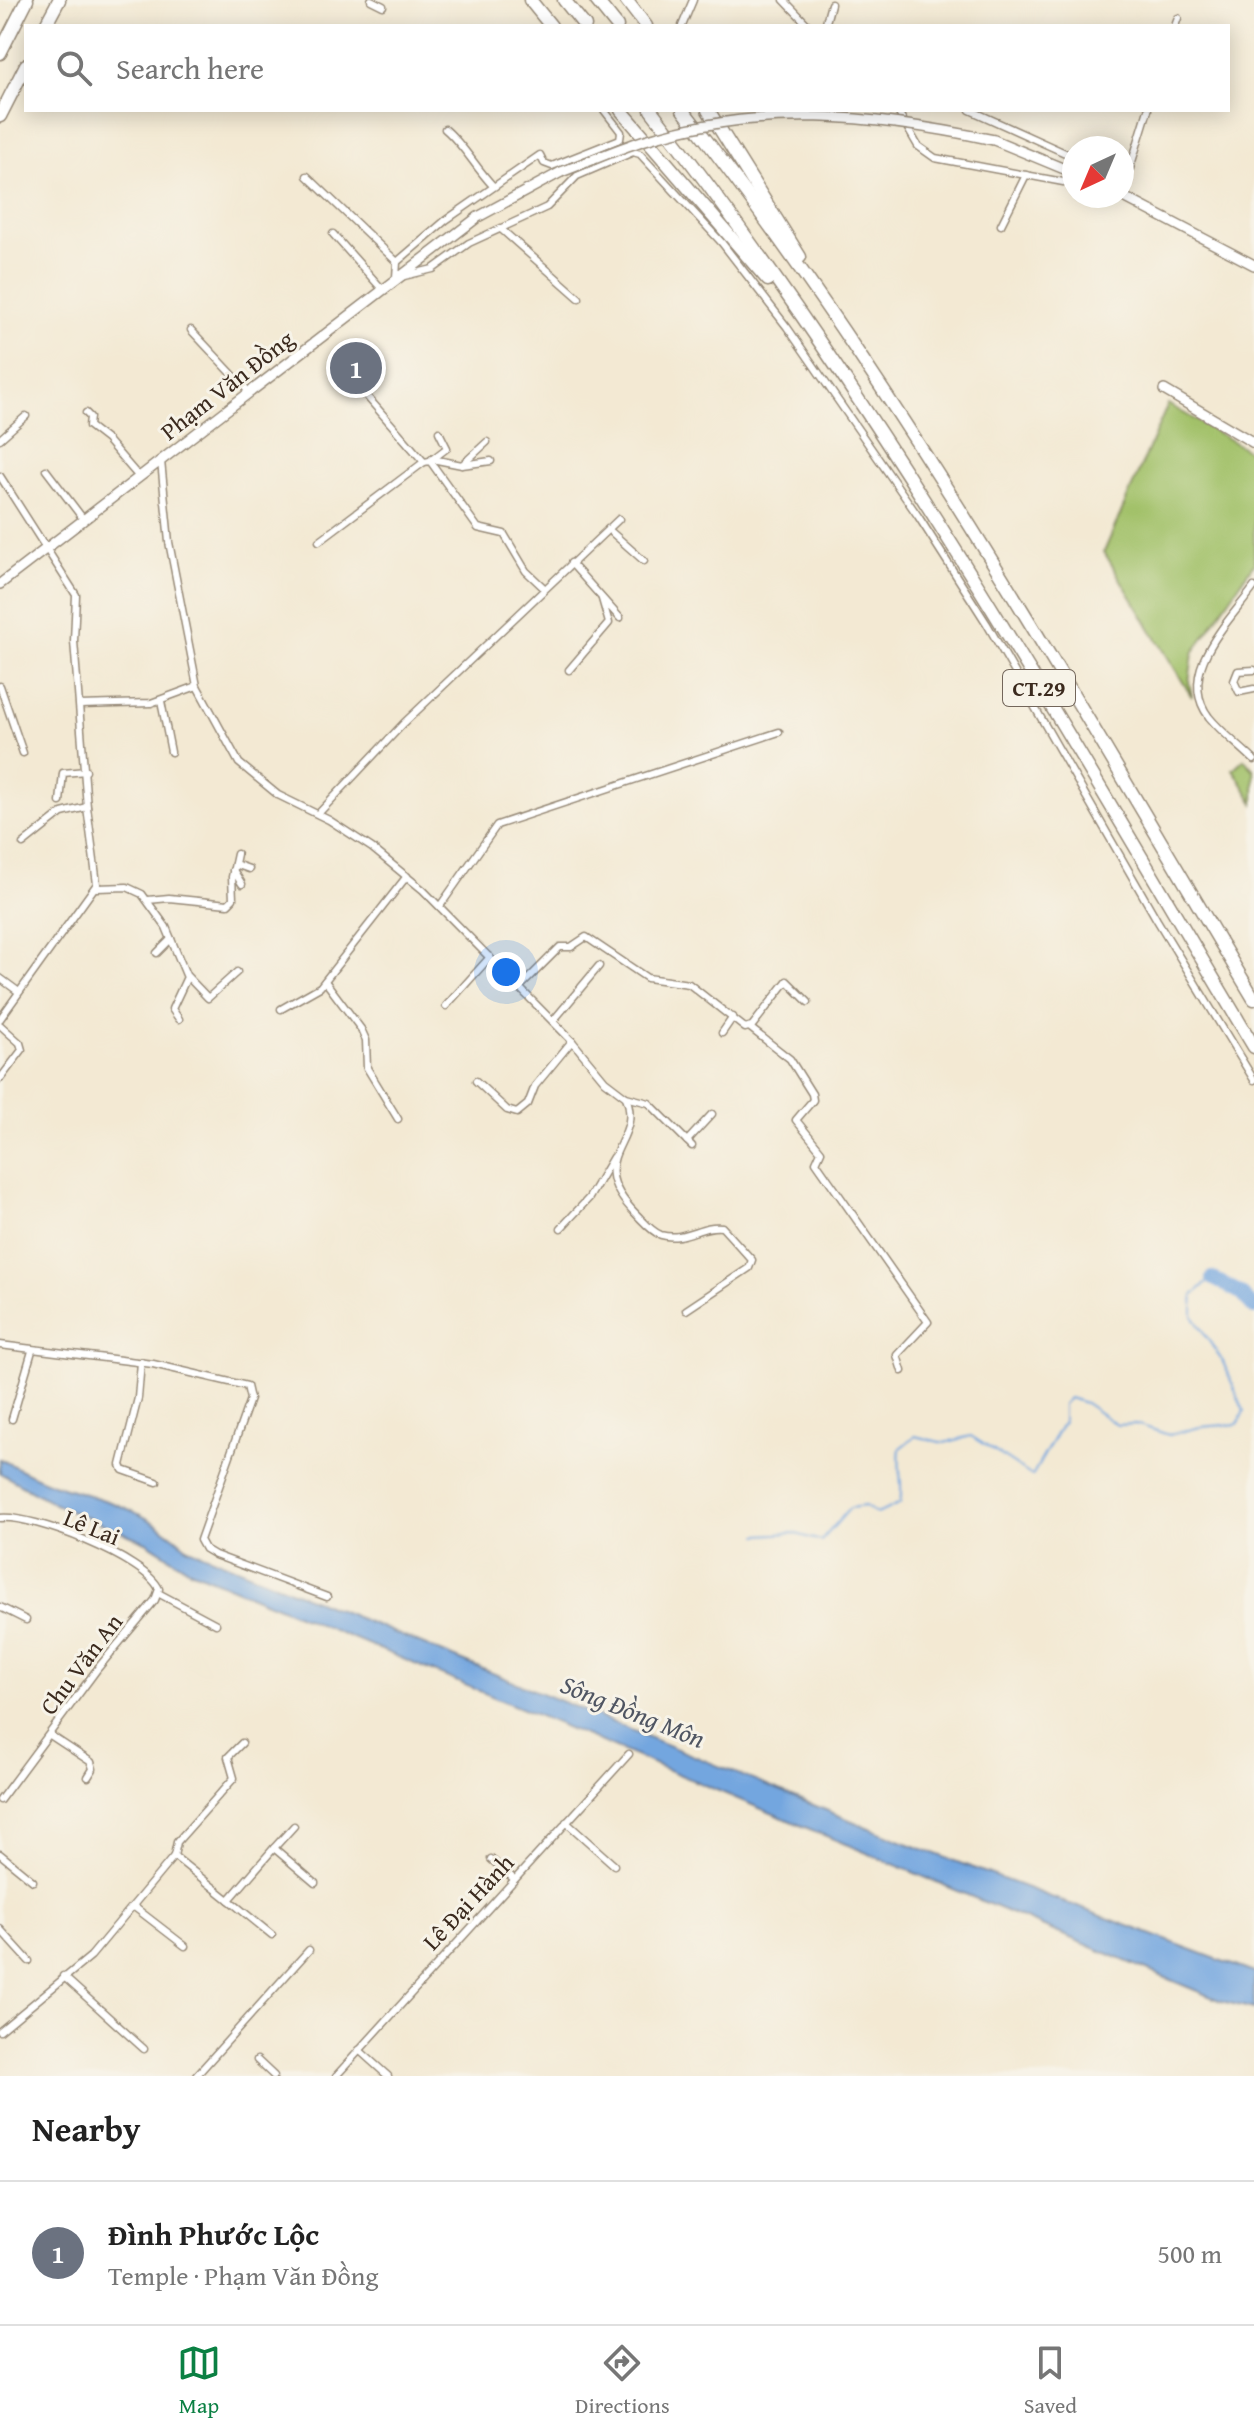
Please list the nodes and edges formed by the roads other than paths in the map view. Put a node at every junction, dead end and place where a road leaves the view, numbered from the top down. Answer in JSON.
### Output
{"nodes":[{"id":1,"x":27,"y":0,"type":"edge"},
{"id":2,"x":59,"y":0,"type":"edge"},
{"id":3,"x":371,"y":0,"type":"edge"},
{"id":4,"x":530,"y":0,"type":"edge"},
{"id":5,"x":564,"y":0,"type":"edge"},
{"id":6,"x":596,"y":0,"type":"edge"},
{"id":7,"x":626,"y":0,"type":"edge"},
{"id":8,"x":693,"y":0,"type":"edge"},
{"id":9,"x":784,"y":0,"type":"edge"},
{"id":10,"x":831,"y":4,"type":"dead end"},
{"id":11,"x":383,"y":6,"type":"dead end"},
{"id":12,"x":1178,"y":18,"type":"dead end"},
{"id":13,"x":46,"y":24,"type":"edge"},
{"id":14,"x":549,"y":24,"type":"edge"},
{"id":15,"x":583,"y":24,"type":"edge"},
{"id":16,"x":615,"y":24,"type":"edge"},
{"id":17,"x":644,"y":24,"type":"edge"},
{"id":18,"x":683,"y":24,"type":"edge"},
{"id":19,"x":807,"y":24,"type":"edge"},
{"id":20,"x":826,"y":24,"type":"edge"},
{"id":21,"x":1176,"y":24,"type":"edge"},
{"id":22,"x":0,"y":53,"type":"edge"},
{"id":23,"x":24,"y":69,"type":"edge"},
{"id":24,"x":606,"y":112,"type":"edge"},
{"id":25,"x":623,"y":112,"type":"edge"},
{"id":26,"x":653,"y":112,"type":"edge"},
{"id":27,"x":684,"y":112,"type":"edge"},
{"id":28,"x":709,"y":112,"type":"edge"},
{"id":29,"x":898,"y":112,"type":"edge"},
{"id":30,"x":974,"y":112,"type":"edge"},
{"id":31,"x":1147,"y":112,"type":"edge"},
{"id":32,"x":0,"y":116,"type":"edge"},
{"id":33,"x":445,"y":129,"type":"dead end"},
{"id":34,"x":1062,"y":152,"type":"edge"},
{"id":35,"x":1134,"y":156,"type":"edge"},
{"id":36,"x":1062,"y":168,"type":"edge"},
{"id":37,"x":1026,"y":175,"type":"junction"},
{"id":38,"x":307,"y":176,"type":"dead end"},
{"id":39,"x":1062,"y":182,"type":"edge"},
{"id":40,"x":493,"y":186,"type":"junction"},
{"id":41,"x":1134,"y":201,"type":"edge"},
{"id":42,"x":1001,"y":225,"type":"dead end"},
{"id":43,"x":501,"y":229,"type":"junction"},
{"id":44,"x":333,"y":234,"type":"dead end"},
{"id":45,"x":397,"y":262,"type":"junction"},
{"id":46,"x":1254,"y":265,"type":"edge"},
{"id":47,"x":396,"y":278,"type":"junction"},
{"id":48,"x":382,"y":289,"type":"junction"},
{"id":49,"x":579,"y":298,"type":"dead end"},
{"id":50,"x":835,"y":319,"type":"junction"},
{"id":51,"x":191,"y":330,"type":"dead end"},
{"id":52,"x":815,"y":334,"type":"junction"},
{"id":53,"x":343,"y":369,"type":"dead end"},
{"id":54,"x":1164,"y":390,"type":"dead end"},
{"id":55,"x":250,"y":393,"type":"junction"},
{"id":56,"x":86,"y":413,"type":"dead end"},
{"id":57,"x":26,"y":416,"type":"dead end"},
{"id":58,"x":439,"y":432,"type":"dead end"},
{"id":59,"x":0,"y":439,"type":"edge"},
{"id":60,"x":487,"y":442,"type":"dead end"},
{"id":61,"x":1254,"y":443,"type":"edge"},
{"id":62,"x":161,"y":461,"type":"junction"},
{"id":63,"x":429,"y":461,"type":"junction"},
{"id":64,"x":491,"y":461,"type":"dead end"},
{"id":65,"x":462,"y":465,"type":"junction"},
{"id":66,"x":46,"y":470,"type":"dead end"},
{"id":67,"x":0,"y":476,"type":"edge"},
{"id":68,"x":139,"y":477,"type":"junction"},
{"id":69,"x":619,"y":519,"type":"dead end"},
{"id":70,"x":84,"y":520,"type":"junction"},
{"id":71,"x":608,"y":529,"type":"junction"},
{"id":72,"x":319,"y":541,"type":"dead end"},
{"id":73,"x":46,"y":549,"type":"junction"},
{"id":74,"x":644,"y":561,"type":"dead end"},
{"id":75,"x":571,"y":563,"type":"junction"},
{"id":76,"x":0,"y":584,"type":"edge"},
{"id":77,"x":1254,"y":587,"type":"edge"},
{"id":78,"x":544,"y":588,"type":"junction"},
{"id":79,"x":602,"y":599,"type":"junction"},
{"id":80,"x":620,"y":618,"type":"dead end"},
{"id":81,"x":569,"y":670,"type":"dead end"},
{"id":82,"x":1254,"y":670,"type":"edge"},
{"id":83,"x":0,"y":686,"type":"edge"},
{"id":84,"x":197,"y":686,"type":"junction"},
{"id":85,"x":1254,"y":689,"type":"edge"},
{"id":86,"x":161,"y":701,"type":"junction"},
{"id":87,"x":80,"y":705,"type":"junction"},
{"id":88,"x":779,"y":732,"type":"dead end"},
{"id":89,"x":171,"y":752,"type":"dead end"},
{"id":90,"x":23,"y":753,"type":"dead end"},
{"id":91,"x":1254,"y":760,"type":"edge"},
{"id":92,"x":86,"y":771,"type":"junction"},
{"id":93,"x":60,"y":802,"type":"dead end"},
{"id":94,"x":87,"y":807,"type":"junction"},
{"id":95,"x":318,"y":814,"type":"junction"},
{"id":96,"x":23,"y":844,"type":"dead end"},
{"id":97,"x":237,"y":854,"type":"dead end"},
{"id":98,"x":234,"y":867,"type":"junction"},
{"id":99,"x":249,"y":869,"type":"dead end"},
{"id":100,"x":407,"y":876,"type":"junction"},
{"id":101,"x":242,"y":884,"type":"dead end"},
{"id":102,"x":97,"y":888,"type":"junction"},
{"id":103,"x":148,"y":900,"type":"junction"},
{"id":104,"x":440,"y":906,"type":"junction"},
{"id":105,"x":171,"y":939,"type":"junction"},
{"id":106,"x":157,"y":953,"type":"dead end"},
{"id":107,"x":490,"y":957,"type":"junction"},
{"id":108,"x":599,"y":966,"type":"dead end"},
{"id":109,"x":237,"y":972,"type":"dead end"},
{"id":110,"x":187,"y":977,"type":"junction"},
{"id":111,"x":0,"y":978,"type":"edge"},
{"id":112,"x":325,"y":981,"type":"junction"},
{"id":113,"x":520,"y":987,"type":"junction"},
{"id":114,"x":19,"y":992,"type":"junction"},
{"id":115,"x":1254,"y":999,"type":"edge"},
{"id":116,"x":808,"y":1002,"type":"dead end"},
{"id":117,"x":446,"y":1006,"type":"dead end"},
{"id":118,"x":281,"y":1009,"type":"dead end"},
{"id":119,"x":733,"y":1017,"type":"junction"},
{"id":120,"x":0,"y":1019,"type":"edge"},
{"id":121,"x":179,"y":1019,"type":"dead end"},
{"id":122,"x":553,"y":1021,"type":"junction"},
{"id":123,"x":0,"y":1025,"type":"edge"},
{"id":124,"x":749,"y":1027,"type":"junction"},
{"id":125,"x":722,"y":1033,"type":"dead end"},
{"id":126,"x":572,"y":1041,"type":"junction"},
{"id":127,"x":1254,"y":1047,"type":"edge"},
{"id":128,"x":0,"y":1079,"type":"edge"},
{"id":129,"x":1254,"y":1080,"type":"edge"},
{"id":130,"x":476,"y":1081,"type":"dead end"},
{"id":131,"x":626,"y":1097,"type":"junction"},
{"id":132,"x":712,"y":1114,"type":"dead end"},
{"id":133,"x":398,"y":1119,"type":"dead end"},
{"id":134,"x":614,"y":1155,"type":"junction"},
{"id":135,"x":561,"y":1228,"type":"dead end"},
{"id":136,"x":686,"y":1310,"type":"dead end"},
{"id":137,"x":0,"y":1345,"type":"edge"},
{"id":138,"x":32,"y":1351,"type":"junction"},
{"id":139,"x":141,"y":1362,"type":"junction"},
{"id":140,"x":902,"y":1371,"type":"dead end"},
{"id":141,"x":12,"y":1419,"type":"dead end"},
{"id":142,"x":157,"y":1482,"type":"dead end"},
{"id":143,"x":0,"y":1518,"type":"edge"},
{"id":144,"x":159,"y":1591,"type":"junction"},
{"id":145,"x":327,"y":1597,"type":"dead end"},
{"id":146,"x":0,"y":1607,"type":"edge"},
{"id":147,"x":26,"y":1620,"type":"dead end"},
{"id":148,"x":216,"y":1624,"type":"dead end"},
{"id":149,"x":50,"y":1735,"type":"junction"},
{"id":150,"x":242,"y":1743,"type":"dead end"},
{"id":151,"x":629,"y":1754,"type":"dead end"},
{"id":152,"x":88,"y":1777,"type":"dead end"},
{"id":153,"x":2,"y":1791,"type":"edge"},
{"id":154,"x":0,"y":1800,"type":"edge"},
{"id":155,"x":566,"y":1822,"type":"junction"},
{"id":156,"x":294,"y":1826,"type":"dead end"},
{"id":157,"x":274,"y":1848,"type":"junction"},
{"id":158,"x":0,"y":1854,"type":"edge"},
{"id":159,"x":174,"y":1856,"type":"junction"},
{"id":160,"x":491,"y":1859,"type":"dead end"},
{"id":161,"x":614,"y":1865,"type":"dead end"},
{"id":162,"x":514,"y":1879,"type":"junction"},
{"id":163,"x":33,"y":1881,"type":"dead end"},
{"id":164,"x":315,"y":1883,"type":"dead end"},
{"id":165,"x":229,"y":1900,"type":"junction"},
{"id":166,"x":133,"y":1906,"type":"junction"},
{"id":167,"x":0,"y":1929,"type":"edge"},
{"id":168,"x":272,"y":1935,"type":"dead end"},
{"id":169,"x":185,"y":1946,"type":"dead end"},
{"id":170,"x":309,"y":1950,"type":"dead end"},
{"id":171,"x":29,"y":1961,"type":"dead end"},
{"id":172,"x":63,"y":1976,"type":"junction"},
{"id":173,"x":0,"y":2031,"type":"edge"},
{"id":174,"x":144,"y":2049,"type":"dead end"},
{"id":175,"x":359,"y":2050,"type":"junction"},
{"id":176,"x":257,"y":2060,"type":"dead end"},
{"id":177,"x":196,"y":2076,"type":"edge"},
{"id":178,"x":274,"y":2076,"type":"edge"},
{"id":179,"x":336,"y":2076,"type":"edge"},
{"id":180,"x":388,"y":2076,"type":"edge"}],
"edges":[{"from":1,"to":22,"type":"highway"},
{"from":2,"to":13,"type":"highway"},
{"from":3,"to":11,"type":"street"},
{"from":4,"to":14,"type":"highway"},
{"from":5,"to":15,"type":"highway"},
{"from":6,"to":16,"type":"highway"},
{"from":7,"to":17,"type":"highway"},
{"from":8,"to":18,"type":"street"},
{"from":9,"to":19,"type":"street"},
{"from":10,"to":20,"type":"street"},
{"from":12,"to":21,"type":"street"},
{"from":23,"to":32,"type":"highway"},
{"from":24,"to":40,"type":"street"},
{"from":25,"to":52,"type":"highway"},
{"from":26,"to":52,"type":"highway","number":"CT.29"},
{"from":27,"to":50,"type":"highway","number":"CT.29"},
{"from":28,"to":50,"type":"highway"},
{"from":29,"to":37,"type":"street"},
{"from":30,"to":34,"type":"street"},
{"from":31,"to":35,"type":"street"},
{"from":33,"to":40,"type":"street"},
{"from":36,"to":47,"type":"main road","name":"Phạm Văn Đồng","bridge":true},
{"from":37,"to":39,"type":"street"},
{"from":37,"to":42,"type":"street"},
{"from":38,"to":45,"type":"street"},
{"from":40,"to":45,"type":"street"},
{"from":41,"to":46,"type":"main road"},
{"from":43,"to":47,"type":"street"},
{"from":43,"to":49,"type":"street"},
{"from":43,"to":129,"type":"street"},
{"from":44,"to":48,"type":"street"},
{"from":45,"to":47,"type":"street"},
{"from":47,"to":48,"type":"main road","name":"Phạm Văn Đồng"},
{"from":48,"to":55,"type":"main road","name":"Phạm Văn Đồng"},
{"from":50,"to":115,"type":"highway","number":"CT.29"},
{"from":51,"to":55,"type":"street"},
{"from":52,"to":127,"type":"highway","number":"CT.29"},
{"from":53,"to":63,"type":"street"},
{"from":54,"to":61,"type":"main road"},
{"from":55,"to":62,"type":"main road","name":"Phạm Văn Đồng"},
{"from":56,"to":68,"type":"street"},
{"from":57,"to":59,"type":"street"},
{"from":58,"to":63,"type":"street"},
{"from":60,"to":65,"type":"street"},
{"from":62,"to":68,"type":"main road","name":"Phạm Văn Đồng"},
{"from":62,"to":84,"type":"street"},
{"from":63,"to":65,"type":"street"},
{"from":63,"to":72,"type":"street"},
{"from":63,"to":78,"type":"street"},
{"from":64,"to":65,"type":"street"},
{"from":66,"to":70,"type":"street"},
{"from":67,"to":73,"type":"street"},
{"from":68,"to":70,"type":"main road","name":"Phạm Văn Đồng"},
{"from":69,"to":71,"type":"street"},
{"from":70,"to":73,"type":"main road","name":"Phạm Văn Đồng"},
{"from":71,"to":74,"type":"street"},
{"from":71,"to":75,"type":"street"},
{"from":73,"to":76,"type":"main road","name":"Phạm Văn Đồng"},
{"from":73,"to":87,"type":"street"},
{"from":75,"to":78,"type":"street"},
{"from":75,"to":79,"type":"street"},
{"from":77,"to":91,"type":"street"},
{"from":78,"to":95,"type":"street"},
{"from":79,"to":80,"type":"street"},
{"from":79,"to":81,"type":"street"},
{"from":82,"to":85,"type":"street"},
{"from":83,"to":90,"type":"street"},
{"from":84,"to":86,"type":"street"},
{"from":84,"to":95,"type":"street"},
{"from":86,"to":87,"type":"street"},
{"from":86,"to":89,"type":"street"},
{"from":87,"to":92,"type":"street"},
{"from":88,"to":104,"type":"street"},
{"from":92,"to":93,"type":"street"},
{"from":92,"to":94,"type":"street"},
{"from":94,"to":96,"type":"street"},
{"from":94,"to":102,"type":"street"},
{"from":95,"to":100,"type":"street"},
{"from":97,"to":98,"type":"street"},
{"from":98,"to":99,"type":"street"},
{"from":98,"to":101,"type":"street"},
{"from":98,"to":103,"type":"street"},
{"from":100,"to":104,"type":"street"},
{"from":100,"to":112,"type":"street"},
{"from":102,"to":103,"type":"street"},
{"from":102,"to":114,"type":"street"},
{"from":103,"to":105,"type":"street"},
{"from":104,"to":107,"type":"street"},
{"from":105,"to":106,"type":"street"},
{"from":105,"to":110,"type":"street"},
{"from":107,"to":113,"type":"street"},
{"from":107,"to":117,"type":"street"},
{"from":108,"to":122,"type":"street"},
{"from":109,"to":110,"type":"street"},
{"from":110,"to":121,"type":"street"},
{"from":111,"to":114,"type":"street"},
{"from":112,"to":118,"type":"street"},
{"from":112,"to":133,"type":"street"},
{"from":113,"to":119,"type":"street"},
{"from":113,"to":122,"type":"street"},
{"from":114,"to":120,"type":"street"},
{"from":116,"to":124,"type":"street"},
{"from":119,"to":124,"type":"street"},
{"from":119,"to":125,"type":"street"},
{"from":122,"to":126,"type":"street"},
{"from":123,"to":128,"type":"street"},
{"from":124,"to":140,"type":"street"},
{"from":126,"to":130,"type":"street"},
{"from":126,"to":131,"type":"street"},
{"from":131,"to":132,"type":"street"},
{"from":131,"to":134,"type":"street"},
{"from":134,"to":135,"type":"street"},
{"from":134,"to":136,"type":"street"},
{"from":137,"to":138,"type":"street"},
{"from":138,"to":139,"type":"street"},
{"from":138,"to":141,"type":"street"},
{"from":139,"to":142,"type":"street"},
{"from":139,"to":145,"type":"street"},
{"from":143,"to":144,"type":"street","name":"Lê Lai"},
{"from":144,"to":148,"type":"street","name":"Lê Lai"},
{"from":144,"to":149,"type":"street","name":"Chu Văn An"},
{"from":146,"to":147,"type":"street"},
{"from":149,"to":152,"type":"street"},
{"from":149,"to":153,"type":"street","name":"Chu Văn An"},
{"from":150,"to":159,"type":"street"},
{"from":151,"to":155,"type":"street","name":"Lê Đại Hành"},
{"from":153,"to":154,"type":"street","name":"Chu Văn An"},
{"from":155,"to":161,"type":"street"},
{"from":155,"to":162,"type":"street","name":"Lê Đại Hành"},
{"from":156,"to":157,"type":"street"},
{"from":157,"to":164,"type":"street"},
{"from":157,"to":165,"type":"street"},
{"from":158,"to":163,"type":"street"},
{"from":159,"to":165,"type":"street"},
{"from":159,"to":166,"type":"street"},
{"from":160,"to":162,"type":"street"},
{"from":162,"to":175,"type":"street","name":"Lê Đại Hành"},
{"from":165,"to":168,"type":"street"},
{"from":166,"to":169,"type":"street"},
{"from":166,"to":172,"type":"street"},
{"from":167,"to":171,"type":"street"},
{"from":170,"to":177,"type":"street"},
{"from":172,"to":173,"type":"street"},
{"from":172,"to":174,"type":"street"},
{"from":175,"to":179,"type":"street","name":"Lê Đại Hành"},
{"from":175,"to":180,"type":"street"},
{"from":176,"to":178,"type":"street"}]}
